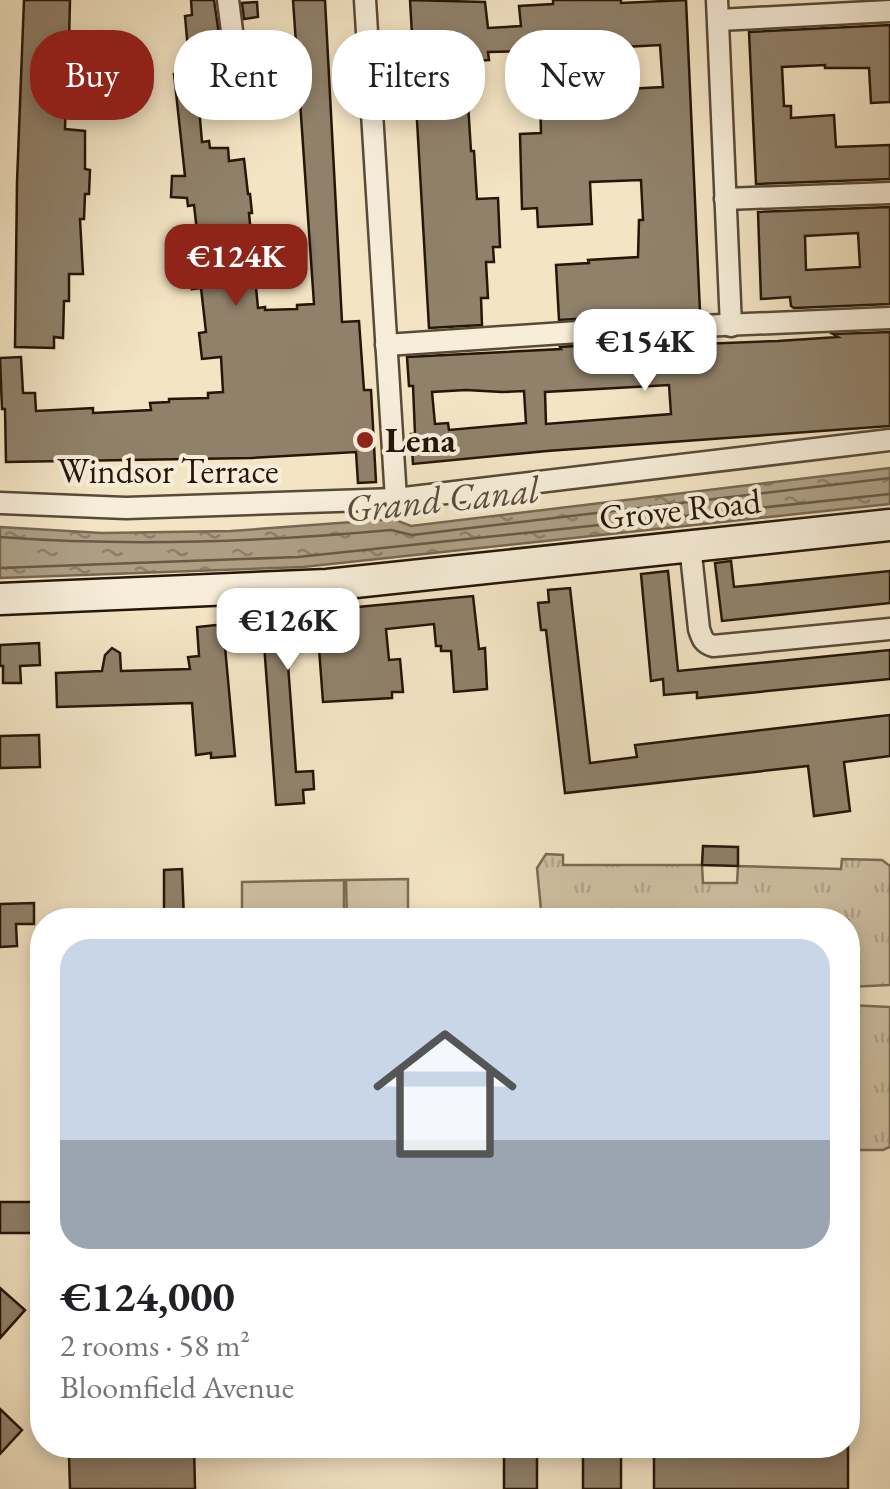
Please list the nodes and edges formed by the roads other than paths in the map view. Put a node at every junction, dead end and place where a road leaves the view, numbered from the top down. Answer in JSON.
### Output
{"nodes":[{"id":1,"x":228,"y":0,"type":"edge"},
{"id":2,"x":365,"y":0,"type":"edge"},
{"id":3,"x":718,"y":10,"type":"edge"},
{"id":4,"x":890,"y":11,"type":"edge"},
{"id":5,"x":232,"y":30,"type":"edge"},
{"id":6,"x":890,"y":193,"type":"edge"},
{"id":7,"x":725,"y":199,"type":"junction"},
{"id":8,"x":890,"y":318,"type":"edge"},
{"id":9,"x":731,"y":326,"type":"junction"},
{"id":10,"x":386,"y":345,"type":"junction"},
{"id":11,"x":890,"y":440,"type":"edge"},
{"id":12,"x":396,"y":499,"type":"junction"},
{"id":13,"x":0,"y":503,"type":"edge"},
{"id":14,"x":890,"y":525,"type":"edge"},
{"id":15,"x":690,"y":545,"type":"junction"},
{"id":16,"x":0,"y":598,"type":"edge"},
{"id":17,"x":890,"y":629,"type":"edge"}],
"edges":[{"from":1,"to":5,"type":"street"},
{"from":2,"to":10,"type":"street"},
{"from":3,"to":4,"type":"street"},
{"from":3,"to":7,"type":"street"},
{"from":6,"to":7,"type":"street"},
{"from":7,"to":9,"type":"street"},
{"from":8,"to":9,"type":"street"},
{"from":9,"to":10,"type":"street"},
{"from":10,"to":12,"type":"street"},
{"from":11,"to":12,"type":"street","name":"Windsor Terrace"},
{"from":12,"to":13,"type":"street","name":"Windsor Terrace"},
{"from":14,"to":15,"type":"main road","name":"Grove Road"},
{"from":15,"to":16,"type":"main road","name":"Grove Road"},
{"from":15,"to":17,"type":"street"}]}
